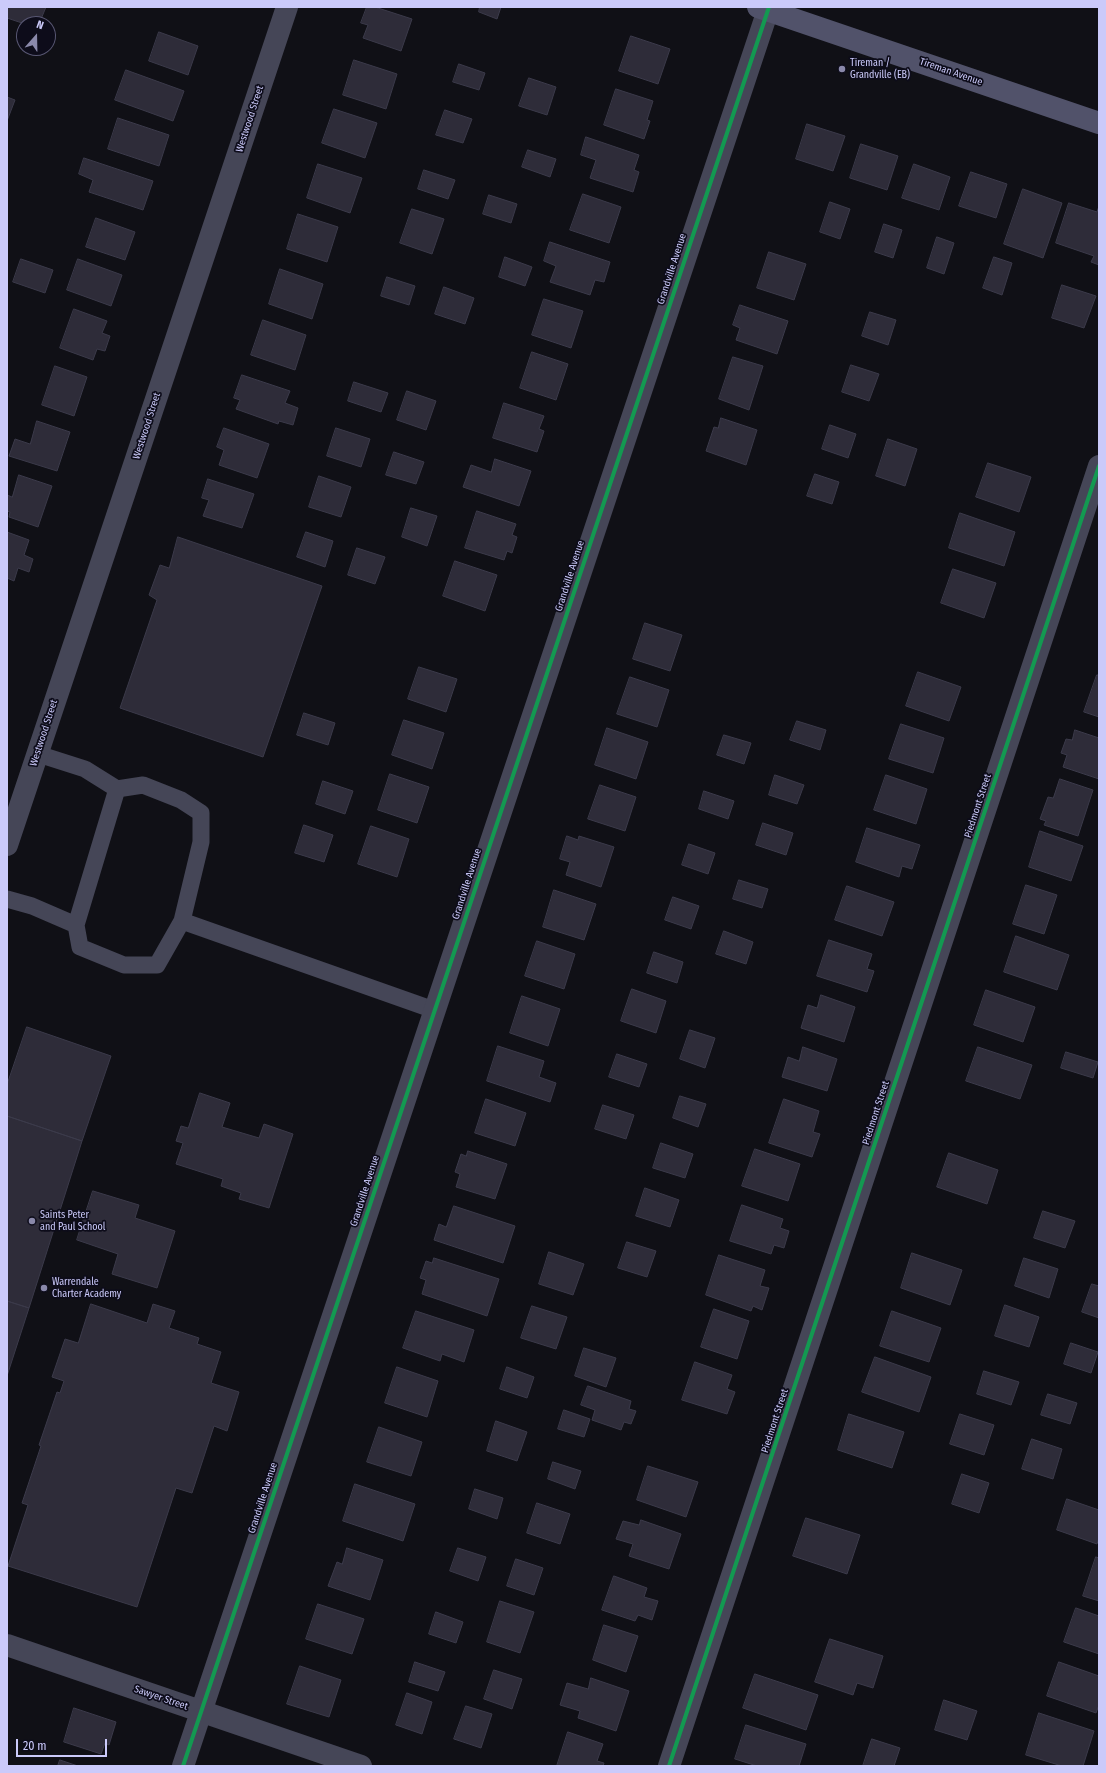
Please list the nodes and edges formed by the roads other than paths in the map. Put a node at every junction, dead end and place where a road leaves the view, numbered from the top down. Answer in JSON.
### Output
{"nodes":[{"id":1,"x":287,"y":7,"type":"edge"},
{"id":2,"x":765,"y":8,"type":"edge"},
{"id":3,"x":1099,"y":123,"type":"edge"},
{"id":4,"x":1099,"y":466,"type":"edge"},
{"id":5,"x":38,"y":754,"type":"junction"},
{"id":6,"x":117,"y":789,"type":"junction"},
{"id":7,"x":7,"y":845,"type":"edge"},
{"id":8,"x":7,"y":899,"type":"edge"},
{"id":9,"x":182,"y":920,"type":"junction"},
{"id":10,"x":76,"y":925,"type":"junction"},
{"id":11,"x":434,"y":1010,"type":"junction"},
{"id":12,"x":7,"y":1646,"type":"edge"},
{"id":13,"x":200,"y":1712,"type":"junction"},
{"id":14,"x":183,"y":1766,"type":"edge"},
{"id":15,"x":361,"y":1766,"type":"edge"},
{"id":16,"x":669,"y":1766,"type":"edge"}],
"edges":[{"from":1,"to":5,"type":"street","name":"Westwood Street"},
{"from":2,"to":3,"type":"street","name":"Tireman Avenue"},
{"from":2,"to":11,"type":"street","name":"Grandville Avenue"},
{"from":4,"to":16,"type":"street","name":"Piedmont Street"},
{"from":5,"to":6,"type":"lane"},
{"from":5,"to":7,"type":"street","name":"Westwood Street"},
{"from":6,"to":9,"type":"lane"},
{"from":6,"to":10,"type":"lane"},
{"from":8,"to":10,"type":"lane"},
{"from":9,"to":10,"type":"lane"},
{"from":9,"to":11,"type":"lane"},
{"from":11,"to":13,"type":"street","name":"Grandville Avenue"},
{"from":12,"to":13,"type":"street","name":"Sawyer Street"},
{"from":13,"to":14,"type":"street","name":"Grandville Avenue"},
{"from":13,"to":15,"type":"street","name":"Sawyer Street"}]}
